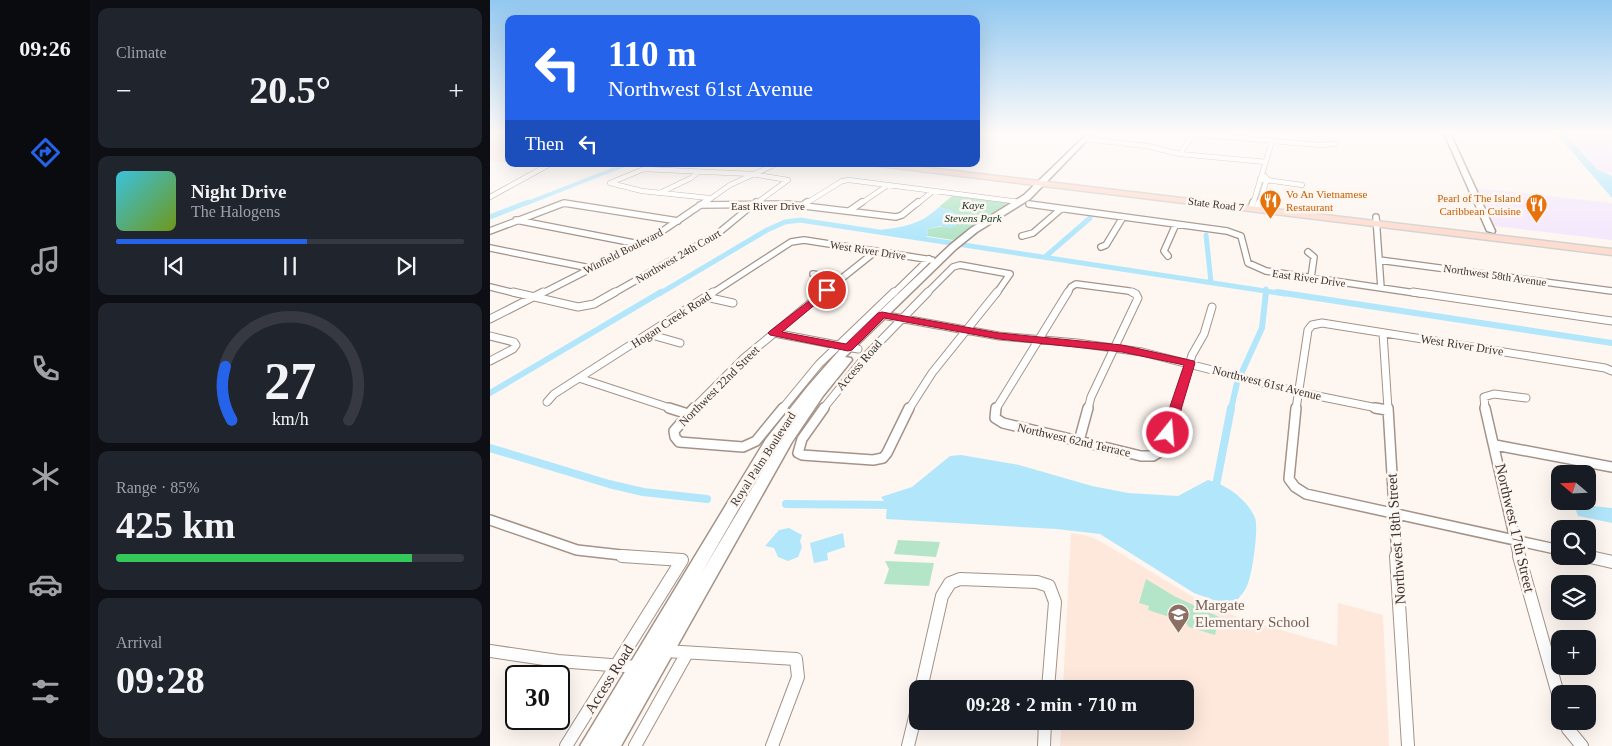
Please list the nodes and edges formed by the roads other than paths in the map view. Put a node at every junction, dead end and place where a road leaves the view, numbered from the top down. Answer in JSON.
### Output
{"nodes":[{"id":1,"x":537,"y":168,"type":"edge"},
{"id":2,"x":543,"y":168,"type":"edge"},
{"id":3,"x":647,"y":168,"type":"edge"},
{"id":4,"x":764,"y":168,"type":"edge"},
{"id":5,"x":767,"y":168,"type":"edge"},
{"id":6,"x":918,"y":168,"type":"edge"},
{"id":7,"x":949,"y":168,"type":"edge"},
{"id":8,"x":1060,"y":168,"type":"edge"},
{"id":9,"x":1061,"y":168,"type":"edge"},
{"id":10,"x":1265,"y":168,"type":"edge"},
{"id":11,"x":1463,"y":168,"type":"edge"},
{"id":12,"x":644,"y":169,"type":"junction"},
{"id":13,"x":698,"y":172,"type":"junction"},
{"id":14,"x":1264,"y":172,"type":"junction"},
{"id":15,"x":751,"y":175,"type":"junction"},
{"id":16,"x":1260,"y":179,"type":"junction"},
{"id":17,"x":1266,"y":180,"type":"junction"},
{"id":18,"x":1048,"y":181,"type":"junction"},
{"id":19,"x":503,"y":185,"type":"junction"},
{"id":20,"x":511,"y":185,"type":"junction"},
{"id":21,"x":888,"y":185,"type":"junction"},
{"id":22,"x":1302,"y":185,"type":"dead end"},
{"id":23,"x":933,"y":191,"type":"junction"},
{"id":24,"x":490,"y":193,"type":"edge"},
{"id":25,"x":660,"y":193,"type":"junction"},
{"id":26,"x":1168,"y":193,"type":"junction"},
{"id":27,"x":1142,"y":196,"type":"junction"},
{"id":28,"x":490,"y":197,"type":"edge"},
{"id":29,"x":709,"y":198,"type":"junction"},
{"id":30,"x":1020,"y":202,"type":"junction"},
{"id":31,"x":1029,"y":204,"type":"junction"},
{"id":32,"x":700,"y":205,"type":"junction"},
{"id":33,"x":802,"y":205,"type":"junction"},
{"id":34,"x":753,"y":206,"type":"junction"},
{"id":35,"x":1255,"y":206,"type":"junction"},
{"id":36,"x":1061,"y":209,"type":"junction"},
{"id":37,"x":849,"y":212,"type":"junction"},
{"id":38,"x":1123,"y":217,"type":"junction"},
{"id":39,"x":515,"y":220,"type":"junction"},
{"id":40,"x":1376,"y":220,"type":"junction"},
{"id":41,"x":678,"y":221,"type":"junction"},
{"id":42,"x":1176,"y":224,"type":"junction"},
{"id":43,"x":490,"y":231,"type":"edge"},
{"id":44,"x":1491,"y":231,"type":"junction"},
{"id":45,"x":1470,"y":235,"type":"junction"},
{"id":46,"x":1526,"y":235,"type":"junction"},
{"id":47,"x":1022,"y":236,"type":"dead end"},
{"id":48,"x":1509,"y":239,"type":"junction"},
{"id":49,"x":797,"y":240,"type":"joint"},
{"id":50,"x":639,"y":244,"type":"junction"},
{"id":51,"x":961,"y":244,"type":"junction"},
{"id":52,"x":1612,"y":245,"type":"edge"},
{"id":53,"x":1101,"y":247,"type":"dead end"},
{"id":54,"x":490,"y":248,"type":"edge"},
{"id":55,"x":876,"y":251,"type":"junction"},
{"id":56,"x":1308,"y":252,"type":"dead end"},
{"id":57,"x":1612,"y":252,"type":"edge"},
{"id":58,"x":1168,"y":256,"type":"dead end"},
{"id":59,"x":929,"y":259,"type":"junction"},
{"id":60,"x":1379,"y":260,"type":"junction"},
{"id":61,"x":939,"y":261,"type":"junction"},
{"id":62,"x":590,"y":268,"type":"junction"},
{"id":63,"x":813,"y":274,"type":"dead end"},
{"id":64,"x":1311,"y":278,"type":"junction"},
{"id":65,"x":840,"y":279,"type":"junction"},
{"id":66,"x":490,"y":287,"type":"edge"},
{"id":67,"x":1380,"y":288,"type":"junction"},
{"id":68,"x":1612,"y":291,"type":"edge"},
{"id":69,"x":533,"y":297,"type":"junction"},
{"id":70,"x":706,"y":297,"type":"junction"},
{"id":71,"x":733,"y":303,"type":"dead end"},
{"id":72,"x":1212,"y":307,"type":"dead end"},
{"id":73,"x":886,"y":316,"type":"junction"},
{"id":74,"x":490,"y":319,"type":"edge"},
{"id":75,"x":901,"y":319,"type":"junction"},
{"id":76,"x":1612,"y":321,"type":"edge"},
{"id":77,"x":967,"y":330,"type":"junction"},
{"id":78,"x":774,"y":333,"type":"junction"},
{"id":79,"x":1383,"y":333,"type":"junction"},
{"id":80,"x":648,"y":334,"type":"junction"},
{"id":81,"x":490,"y":336,"type":"edge"},
{"id":82,"x":1037,"y":341,"type":"junction"},
{"id":83,"x":680,"y":343,"type":"dead end"},
{"id":84,"x":848,"y":347,"type":"junction"},
{"id":85,"x":1114,"y":347,"type":"junction"},
{"id":86,"x":490,"y":362,"type":"edge"},
{"id":87,"x":1190,"y":363,"type":"junction"},
{"id":88,"x":1612,"y":371,"type":"edge"},
{"id":89,"x":579,"y":378,"type":"junction"},
{"id":90,"x":1298,"y":392,"type":"junction"},
{"id":91,"x":1526,"y":398,"type":"dead end"},
{"id":92,"x":547,"y":402,"type":"dead end"},
{"id":93,"x":1387,"y":410,"type":"junction"},
{"id":94,"x":688,"y":414,"type":"junction"},
{"id":95,"x":1079,"y":442,"type":"junction"},
{"id":96,"x":1495,"y":445,"type":"junction"},
{"id":97,"x":1612,"y":466,"type":"edge"},
{"id":98,"x":1395,"y":514,"type":"junction"},
{"id":99,"x":490,"y":520,"type":"edge"},
{"id":100,"x":1515,"y":540,"type":"junction"},
{"id":101,"x":1551,"y":548,"type":"edge"},
{"id":102,"x":1596,"y":558,"type":"edge"},
{"id":103,"x":1612,"y":562,"type":"edge"},
{"id":104,"x":658,"y":630,"type":"junction"},
{"id":105,"x":490,"y":651,"type":"edge"},
{"id":106,"x":665,"y":651,"type":"junction"},
{"id":107,"x":687,"y":653,"type":"junction"},
{"id":108,"x":617,"y":664,"type":"junction"},
{"id":109,"x":637,"y":666,"type":"junction"},
{"id":110,"x":923,"y":680,"type":"edge"},
{"id":111,"x":1049,"y":680,"type":"edge"},
{"id":112,"x":1556,"y":685,"type":"edge"},
{"id":113,"x":638,"y":697,"type":"junction"},
{"id":114,"x":912,"y":730,"type":"edge"},
{"id":115,"x":1045,"y":730,"type":"edge"},
{"id":116,"x":1569,"y":730,"type":"edge"},
{"id":117,"x":566,"y":746,"type":"edge"},
{"id":118,"x":590,"y":746,"type":"edge"},
{"id":119,"x":610,"y":746,"type":"edge"},
{"id":120,"x":635,"y":746,"type":"edge"},
{"id":121,"x":772,"y":746,"type":"edge"},
{"id":122,"x":908,"y":746,"type":"edge"},
{"id":123,"x":1044,"y":746,"type":"edge"},
{"id":124,"x":1408,"y":746,"type":"edge"},
{"id":125,"x":1582,"y":746,"type":"edge"}],
"edges":[{"from":1,"to":19,"type":"street"},
{"from":2,"to":20,"type":"street"},
{"from":3,"to":12,"type":"street"},
{"from":4,"to":15,"type":"street","name":"Winfield Boulevard"},
{"from":5,"to":15,"type":"street","name":"Winfield Boulevard"},
{"from":6,"to":18,"type":"main road","name":"State Road 7"},
{"from":7,"to":18,"type":"main road","name":"State Road 7"},
{"from":8,"to":18,"type":"main road"},
{"from":9,"to":18,"type":"main road"},
{"from":10,"to":14,"type":"street"},
{"from":11,"to":44,"type":"main road"},
{"from":12,"to":13,"type":"street"},
{"from":12,"to":25,"type":"street"},
{"from":13,"to":15,"type":"street"},
{"from":13,"to":25,"type":"street"},
{"from":14,"to":16,"type":"street"},
{"from":14,"to":17,"type":"street"},
{"from":15,"to":29,"type":"street","name":"Winfield Boulevard"},
{"from":15,"to":34,"type":"street","name":"Northwest 24th Court"},
{"from":16,"to":17,"type":"street"},
{"from":16,"to":35,"type":"street"},
{"from":17,"to":22,"type":"street"},
{"from":17,"to":35,"type":"street"},
{"from":18,"to":26,"type":"main road","name":"State Road 7"},
{"from":18,"to":27,"type":"main road","name":"State Road 7"},
{"from":18,"to":30,"type":"main road","name":"Royal Palm Boulevard"},
{"from":18,"to":31,"type":"main road","name":"Royal Palm Boulevard"},
{"from":19,"to":20,"type":"street"},
{"from":19,"to":24,"type":"street"},
{"from":20,"to":28,"type":"street"},
{"from":21,"to":23,"type":"street"},
{"from":21,"to":33,"type":"street"},
{"from":21,"to":37,"type":"street"},
{"from":23,"to":30,"type":"street"},
{"from":23,"to":37,"type":"street","name":"East River Drive"},
{"from":25,"to":29,"type":"street"},
{"from":26,"to":27,"type":"main road"},
{"from":26,"to":35,"type":"main road","name":"State Road 7"},
{"from":27,"to":35,"type":"main road","name":"State Road 7"},
{"from":29,"to":32,"type":"street","name":"Winfield Boulevard"},
{"from":30,"to":51,"type":"main road","name":"Royal Palm Boulevard"},
{"from":31,"to":36,"type":"street","name":"East River Drive"},
{"from":31,"to":51,"type":"main road","name":"Royal Palm Boulevard"},
{"from":32,"to":34,"type":"street","name":"East River Drive"},
{"from":32,"to":41,"type":"street","name":"Winfield Boulevard"},
{"from":33,"to":34,"type":"street","name":"East River Drive"},
{"from":33,"to":37,"type":"street","name":"East River Drive"},
{"from":34,"to":69,"type":"street","name":"Northwest 24th Court"},
{"from":35,"to":40,"type":"main road","name":"State Road 7"},
{"from":36,"to":38,"type":"street","name":"East River Drive"},
{"from":36,"to":47,"type":"street"},
{"from":38,"to":42,"type":"street","name":"East River Drive"},
{"from":38,"to":53,"type":"street"},
{"from":39,"to":41,"type":"street"},
{"from":39,"to":43,"type":"street"},
{"from":39,"to":50,"type":"street"},
{"from":40,"to":44,"type":"main road","name":"State Road 7"},
{"from":40,"to":45,"type":"main road","name":"State Road 7"},
{"from":40,"to":60,"type":"street"},
{"from":41,"to":50,"type":"street","name":"Winfield Boulevard"},
{"from":42,"to":58,"type":"street"},
{"from":42,"to":64,"type":"street","name":"East River Drive"},
{"from":44,"to":45,"type":"main road"},
{"from":44,"to":46,"type":"main road","name":"State Road 7"},
{"from":45,"to":48,"type":"main road","name":"State Road 7"},
{"from":46,"to":48,"type":"main road"},
{"from":46,"to":52,"type":"main road","name":"State Road 7"},
{"from":48,"to":57,"type":"main road","name":"State Road 7"},
{"from":49,"to":55,"type":"street","name":"West River Drive"},
{"from":49,"to":70,"type":"street","name":"Hogan Creek Road"},
{"from":50,"to":62,"type":"street","name":"Winfield Boulevard"},
{"from":51,"to":61,"type":"main road","name":"Royal Palm Boulevard"},
{"from":51,"to":73,"type":"main road","name":"Royal Palm Boulevard"},
{"from":54,"to":62,"type":"street"},
{"from":55,"to":59,"type":"street","name":"West River Drive"},
{"from":55,"to":65,"type":"street","name":"Northwest 22nd Street"},
{"from":56,"to":64,"type":"street"},
{"from":59,"to":61,"type":"street","name":"West River Drive"},
{"from":59,"to":84,"type":"street"},
{"from":60,"to":67,"type":"street"},
{"from":60,"to":68,"type":"street","name":"Northwest 58th Avenue"},
{"from":61,"to":73,"type":"main road","name":"Royal Palm Boulevard"},
{"from":62,"to":69,"type":"street","name":"Winfield Boulevard"},
{"from":63,"to":65,"type":"street"},
{"from":64,"to":67,"type":"street","name":"East River Drive"},
{"from":65,"to":78,"type":"street","name":"Northwest 22nd Street"},
{"from":66,"to":69,"type":"street"},
{"from":67,"to":76,"type":"street","name":"East River Drive"},
{"from":69,"to":74,"type":"street","name":"Winfield Boulevard"},
{"from":70,"to":71,"type":"street"},
{"from":70,"to":80,"type":"street","name":"Hogan Creek Road"},
{"from":72,"to":87,"type":"street"},
{"from":73,"to":75,"type":"street","name":"Northwest 61st Avenue"},
{"from":73,"to":84,"type":"main road","name":"Royal Palm Boulevard"},
{"from":75,"to":77,"type":"street","name":"Northwest 61st Avenue"},
{"from":75,"to":77,"type":"street","name":"Access Road"},
{"from":75,"to":77,"type":"street","name":"Access Road"},
{"from":77,"to":82,"type":"street","name":"Northwest 61st Avenue"},
{"from":78,"to":84,"type":"street"},
{"from":78,"to":94,"type":"street","name":"Northwest 22nd Street"},
{"from":79,"to":88,"type":"street","name":"West River Drive"},
{"from":79,"to":90,"type":"street","name":"West River Drive"},
{"from":79,"to":93,"type":"street","name":"Northwest 18th Street"},
{"from":80,"to":83,"type":"street"},
{"from":80,"to":89,"type":"street","name":"Hogan Creek Road"},
{"from":81,"to":86,"type":"street"},
{"from":82,"to":85,"type":"street","name":"Northwest 61st Avenue"},
{"from":82,"to":85,"type":"street"},
{"from":82,"to":95,"type":"street","name":"Northwest 62nd Terrace"},
{"from":84,"to":94,"type":"street","name":"Northwest 22nd Street"},
{"from":84,"to":104,"type":"main road","name":"Royal Palm Boulevard"},
{"from":84,"to":106,"type":"main road","name":"Royal Palm Boulevard"},
{"from":85,"to":87,"type":"street","name":"Northwest 61st Avenue"},
{"from":85,"to":95,"type":"street"},
{"from":87,"to":90,"type":"street","name":"Northwest 61st Avenue"},
{"from":87,"to":95,"type":"street","name":"Northwest 62nd Terrace"},
{"from":89,"to":92,"type":"street","name":"Hogan Creek Road"},
{"from":89,"to":94,"type":"street"},
{"from":90,"to":93,"type":"street","name":"Northwest 61st Avenue"},
{"from":90,"to":98,"type":"street"},
{"from":91,"to":96,"type":"street","name":"Northwest 17th Street"},
{"from":93,"to":98,"type":"street","name":"Northwest 18th Street"},
{"from":96,"to":97,"type":"street"},
{"from":96,"to":100,"type":"street","name":"Northwest 17th Street"},
{"from":98,"to":100,"type":"street"},
{"from":98,"to":124,"type":"street","name":"Northwest 18th Street"},
{"from":99,"to":108,"type":"street","name":"Access Road"},
{"from":100,"to":101,"type":"street"},
{"from":100,"to":112,"type":"street","name":"Northwest 17th Street"},
{"from":102,"to":103,"type":"street"},
{"from":104,"to":106,"type":"main road"},
{"from":104,"to":109,"type":"main road","name":"Royal Palm Boulevard"},
{"from":105,"to":108,"type":"street"},
{"from":106,"to":107,"type":"street"},
{"from":106,"to":113,"type":"main road","name":"Royal Palm Boulevard"},
{"from":107,"to":120,"type":"street"},
{"from":107,"to":121,"type":"street"},
{"from":108,"to":109,"type":"street"},
{"from":108,"to":117,"type":"street","name":"Access Road"},
{"from":109,"to":113,"type":"main road"},
{"from":109,"to":118,"type":"main road","name":"Royal Palm Boulevard"},
{"from":110,"to":111,"type":"street"},
{"from":113,"to":119,"type":"main road","name":"Royal Palm Boulevard"},
{"from":114,"to":122,"type":"street"},
{"from":115,"to":123,"type":"street"},
{"from":116,"to":125,"type":"street"}]}
